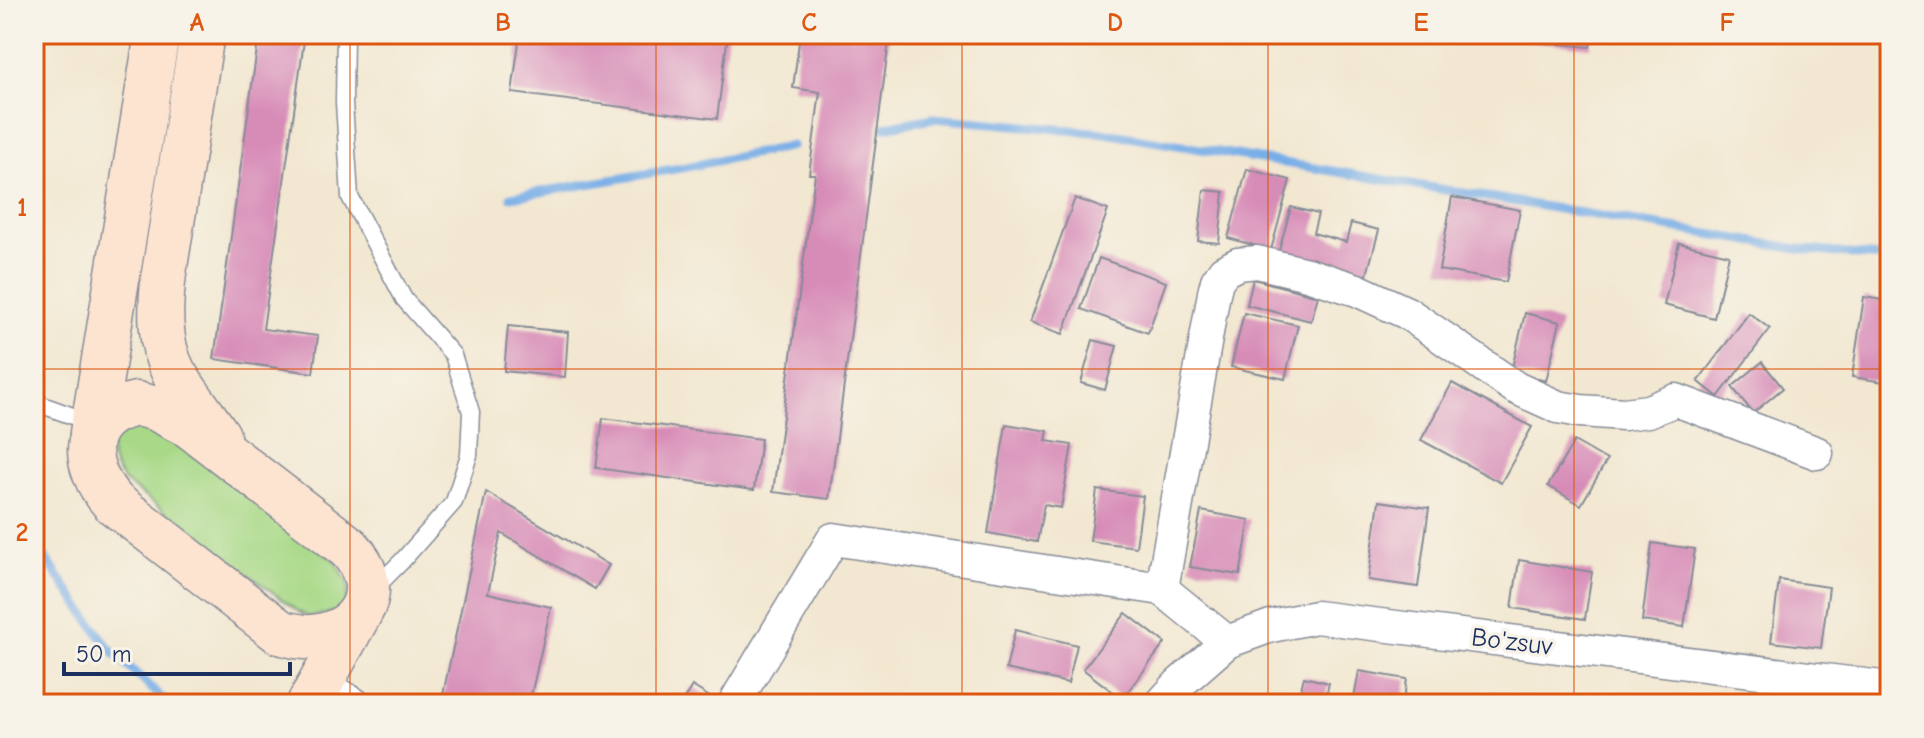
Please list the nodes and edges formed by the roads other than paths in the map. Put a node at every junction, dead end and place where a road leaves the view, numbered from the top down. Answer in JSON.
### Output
{"nodes":[{"id":1,"x":157,"y":34,"type":"edge"},
{"id":2,"x":202,"y":34,"type":"edge"},
{"id":3,"x":345,"y":34,"type":"edge"},
{"id":4,"x":34,"y":402,"type":"edge"},
{"id":5,"x":93,"y":428,"type":"junction"},
{"id":6,"x":1817,"y":453,"type":"dead end"},
{"id":7,"x":233,"y":458,"type":"junction"},
{"id":8,"x":1162,"y":589,"type":"junction"},
{"id":9,"x":363,"y":605,"type":"junction"},
{"id":10,"x":280,"y":632,"type":"junction"},
{"id":11,"x":1227,"y":642,"type":"junction"},
{"id":12,"x":1890,"y":688,"type":"edge"},
{"id":13,"x":320,"y":699,"type":"edge"},
{"id":14,"x":734,"y":704,"type":"edge"},
{"id":15,"x":1161,"y":704,"type":"edge"}],
"edges":[{"from":1,"to":5,"type":"main road"},
{"from":2,"to":7,"type":"main road"},
{"from":3,"to":9,"type":"lane"},
{"from":4,"to":5,"type":"lane"},
{"from":5,"to":7,"type":"main road"},
{"from":5,"to":10,"type":"main road"},
{"from":6,"to":8,"type":"street"},
{"from":7,"to":9,"type":"main road"},
{"from":8,"to":11,"type":"street"},
{"from":8,"to":14,"type":"street"},
{"from":9,"to":10,"type":"main road"},
{"from":9,"to":13,"type":"main road"},
{"from":10,"to":13,"type":"main road"},
{"from":11,"to":12,"type":"street","name":"Bo'zsuv"},
{"from":11,"to":15,"type":"street","name":"Bo'zsuv"}]}
